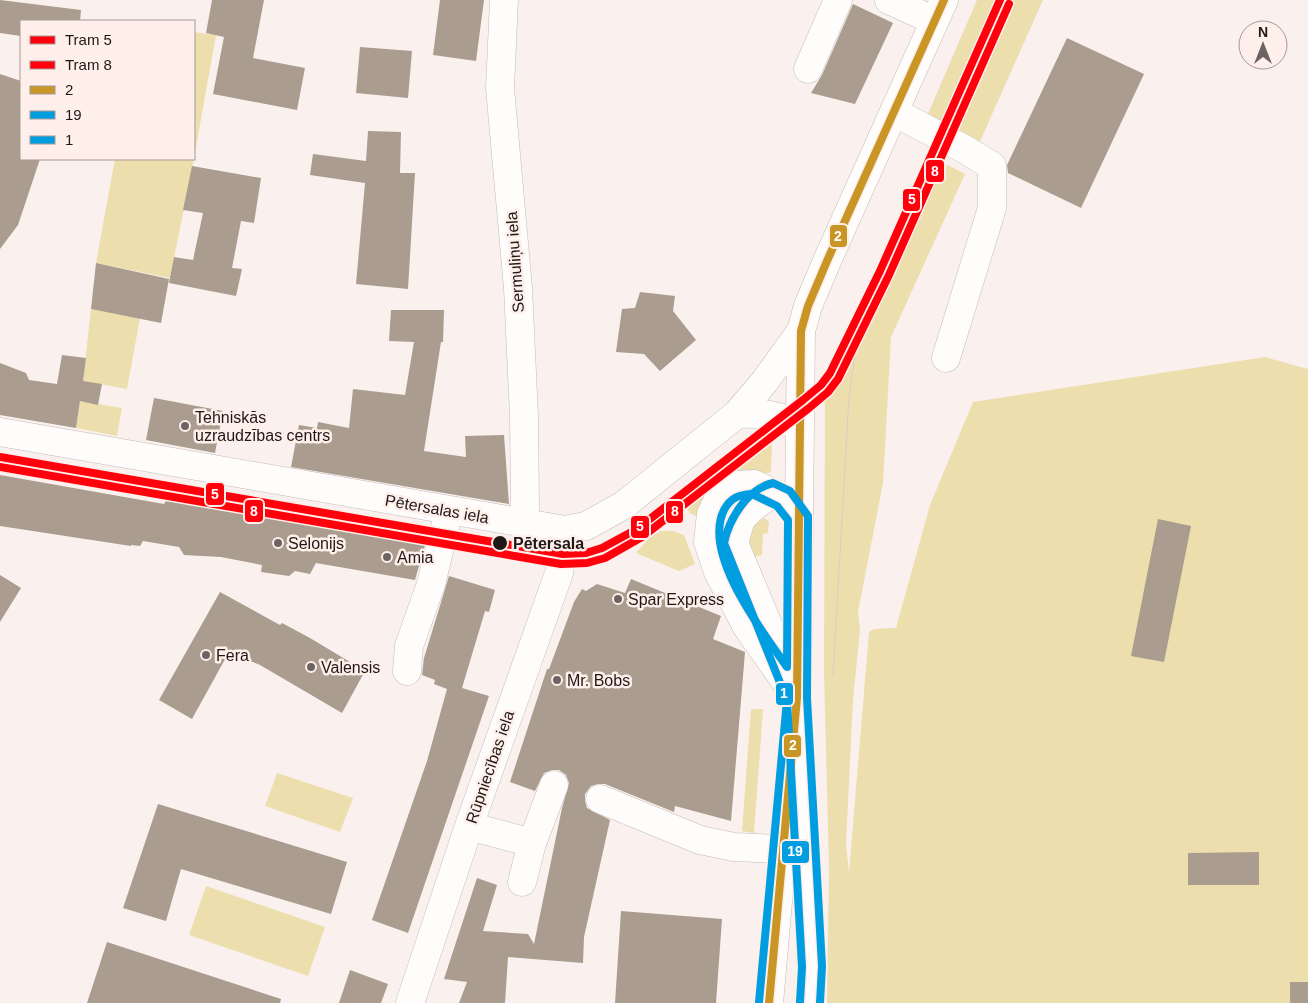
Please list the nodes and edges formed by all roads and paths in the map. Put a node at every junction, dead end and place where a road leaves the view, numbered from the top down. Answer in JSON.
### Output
{"nodes":[{"id":1,"x":504,"y":0,"type":"edge"},
{"id":2,"x":838,"y":0,"type":"edge"},
{"id":3,"x":889,"y":0,"type":"edge"},
{"id":4,"x":940,"y":10,"type":"edge"},
{"id":5,"x":808,"y":69,"type":"dead end"},
{"id":6,"x":894,"y":112,"type":"junction"},
{"id":7,"x":801,"y":331,"type":"junction"},
{"id":8,"x":946,"y":358,"type":"dead end"},
{"id":9,"x":737,"y":414,"type":"junction"},
{"id":10,"x":799,"y":428,"type":"junction"},
{"id":11,"x":0,"y":432,"type":"edge"},
{"id":12,"x":449,"y":512,"type":"junction"},
{"id":13,"x":798,"y":517,"type":"junction"},
{"id":14,"x":522,"y":524,"type":"junction"},
{"id":15,"x":564,"y":530,"type":"junction"},
{"id":16,"x":407,"y":671,"type":"dead end"},
{"id":17,"x":797,"y":698,"type":"junction"},
{"id":18,"x":554,"y":785,"type":"dead end"},
{"id":19,"x":600,"y":800,"type":"dead end"},
{"id":20,"x":469,"y":826,"type":"junction"},
{"id":21,"x":532,"y":843,"type":"junction"},
{"id":22,"x":782,"y":849,"type":"junction"},
{"id":23,"x":522,"y":882,"type":"dead end"},
{"id":24,"x":772,"y":962,"type":"junction"},
{"id":25,"x":812,"y":967,"type":"junction"},
{"id":26,"x":410,"y":1003,"type":"edge"},
{"id":27,"x":769,"y":1003,"type":"edge"},
{"id":28,"x":810,"y":1003,"type":"edge"}],
"edges":[{"from":1,"to":14,"type":"street","name":"Sermuliņu iela"},
{"from":2,"to":5,"type":"street"},
{"from":3,"to":4,"type":"street"},
{"from":4,"to":6,"type":"street"},
{"from":6,"to":7,"type":"street"},
{"from":6,"to":8,"type":"street"},
{"from":7,"to":9,"type":"street","name":"Pētersalas iela"},
{"from":7,"to":10,"type":"street"},
{"from":9,"to":10,"type":"street"},
{"from":9,"to":15,"type":"street","name":"Pētersalas iela"},
{"from":10,"to":13,"type":"street"},
{"from":11,"to":12,"type":"street","name":"Pētersalas iela"},
{"from":12,"to":14,"type":"street","name":"Pētersalas iela"},
{"from":12,"to":16,"type":"street"},
{"from":13,"to":17,"type":"street"},
{"from":13,"to":17,"type":"street"},
{"from":14,"to":15,"type":"street","name":"Pētersalas iela"},
{"from":15,"to":20,"type":"street","name":"Rūpniecības iela"},
{"from":17,"to":22,"type":"street"},
{"from":17,"to":25,"type":"street"},
{"from":18,"to":21,"type":"street"},
{"from":19,"to":22,"type":"street"},
{"from":20,"to":21,"type":"street"},
{"from":20,"to":26,"type":"street","name":"Rūpniecības iela"},
{"from":21,"to":23,"type":"street"},
{"from":22,"to":24,"type":"street"},
{"from":24,"to":25,"type":"street"},
{"from":24,"to":27,"type":"street"},
{"from":25,"to":28,"type":"street"}]}
